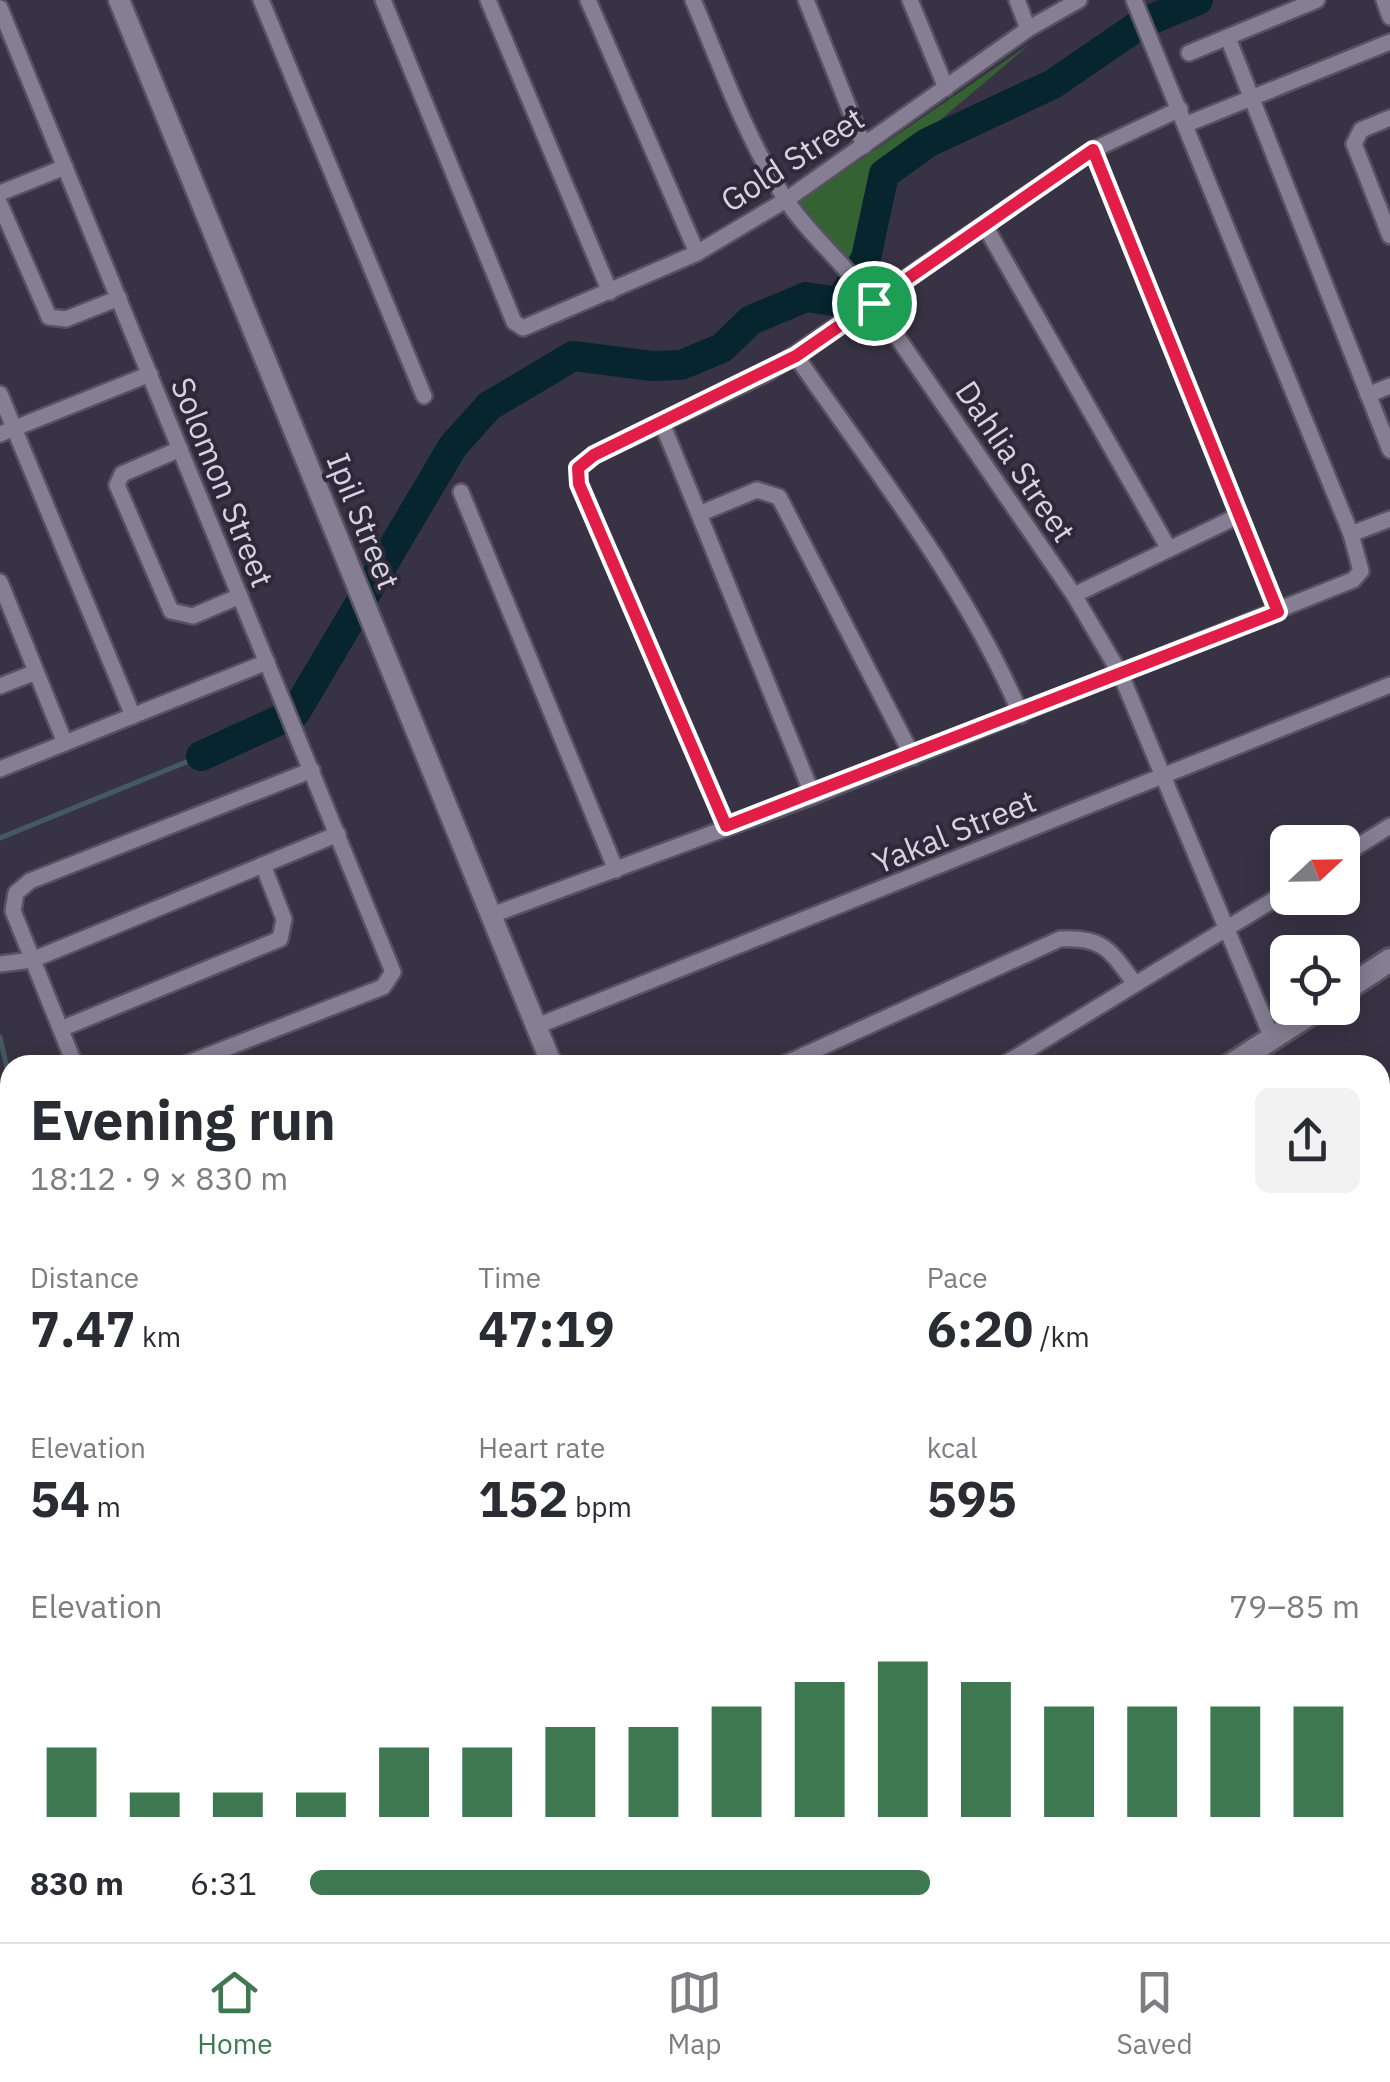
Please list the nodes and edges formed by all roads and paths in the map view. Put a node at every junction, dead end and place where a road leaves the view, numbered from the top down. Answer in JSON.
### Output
{"nodes":[{"id":1,"x":119,"y":0,"type":"edge"},
{"id":2,"x":262,"y":0,"type":"edge"},
{"id":3,"x":383,"y":0,"type":"edge"},
{"id":4,"x":488,"y":0,"type":"edge"},
{"id":5,"x":588,"y":0,"type":"edge"},
{"id":6,"x":692,"y":0,"type":"edge"},
{"id":7,"x":806,"y":0,"type":"edge"},
{"id":8,"x":910,"y":0,"type":"edge"},
{"id":9,"x":1017,"y":0,"type":"edge"},
{"id":10,"x":1079,"y":0,"type":"edge"},
{"id":11,"x":1317,"y":0,"type":"edge"},
{"id":12,"x":1384,"y":0,"type":"edge"},
{"id":13,"x":0,"y":8,"type":"edge"},
{"id":14,"x":1141,"y":14,"type":"edge"},
{"id":15,"x":1390,"y":16,"type":"edge"},
{"id":16,"x":1028,"y":29,"type":"junction"},
{"id":17,"x":4,"y":31,"type":"edge"},
{"id":18,"x":1228,"y":38,"type":"junction"},
{"id":19,"x":1390,"y":42,"type":"edge"},
{"id":20,"x":1188,"y":53,"type":"dead end"},
{"id":21,"x":946,"y":88,"type":"junction"},
{"id":22,"x":1253,"y":98,"type":"junction"},
{"id":23,"x":1184,"y":116,"type":"junction"},
{"id":24,"x":1390,"y":118,"type":"edge"},
{"id":25,"x":864,"y":146,"type":"junction"},
{"id":26,"x":1093,"y":150,"type":"junction"},
{"id":27,"x":65,"y":166,"type":"junction"},
{"id":28,"x":0,"y":193,"type":"edge"},
{"id":29,"x":786,"y":200,"type":"junction"},
{"id":30,"x":0,"y":204,"type":"edge"},
{"id":31,"x":1385,"y":208,"type":"edge"},
{"id":32,"x":985,"y":226,"type":"junction"},
{"id":33,"x":1390,"y":236,"type":"edge"},
{"id":34,"x":697,"y":252,"type":"junction"},
{"id":35,"x":610,"y":292,"type":"junction"},
{"id":36,"x":119,"y":298,"type":"junction"},
{"id":37,"x":874,"y":303,"type":"junction"},
{"id":38,"x":796,"y":356,"type":"junction"},
{"id":39,"x":150,"y":374,"type":"junction"},
{"id":40,"x":1390,"y":386,"type":"edge"},
{"id":41,"x":0,"y":394,"type":"edge"},
{"id":42,"x":1368,"y":394,"type":"junction"},
{"id":43,"x":424,"y":396,"type":"dead end"},
{"id":44,"x":662,"y":423,"type":"junction"},
{"id":45,"x":7,"y":431,"type":"edge"},
{"id":46,"x":180,"y":449,"type":"junction"},
{"id":47,"x":1390,"y":450,"type":"edge"},
{"id":48,"x":462,"y":492,"type":"dead end"},
{"id":49,"x":699,"y":514,"type":"junction"},
{"id":50,"x":1240,"y":515,"type":"junction"},
{"id":51,"x":1390,"y":519,"type":"edge"},
{"id":52,"x":1351,"y":534,"type":"junction"},
{"id":53,"x":1169,"y":550,"type":"junction"},
{"id":54,"x":0,"y":582,"type":"edge"},
{"id":55,"x":240,"y":596,"type":"junction"},
{"id":56,"x":1074,"y":596,"type":"junction"},
{"id":57,"x":4,"y":606,"type":"edge"},
{"id":58,"x":1278,"y":612,"type":"junction"},
{"id":59,"x":267,"y":662,"type":"junction"},
{"id":60,"x":36,"y":672,"type":"junction"},
{"id":61,"x":1121,"y":675,"type":"junction"},
{"id":62,"x":1390,"y":684,"type":"edge"},
{"id":63,"x":0,"y":686,"type":"edge"},
{"id":64,"x":1020,"y":715,"type":"junction"},
{"id":65,"x":133,"y":716,"type":"junction"},
{"id":66,"x":65,"y":743,"type":"junction"},
{"id":67,"x":913,"y":757,"type":"junction"},
{"id":68,"x":0,"y":770,"type":"edge"},
{"id":69,"x":312,"y":770,"type":"junction"},
{"id":70,"x":1161,"y":778,"type":"junction"},
{"id":71,"x":814,"y":796,"type":"junction"},
{"id":72,"x":726,"y":826,"type":"junction"},
{"id":73,"x":1390,"y":826,"type":"edge"},
{"id":74,"x":338,"y":834,"type":"junction"},
{"id":75,"x":1360,"y":845,"type":"edge"},
{"id":76,"x":263,"y":865,"type":"junction"},
{"id":77,"x":616,"y":870,"type":"junction"},
{"id":78,"x":1270,"y":902,"type":"edge"},
{"id":79,"x":492,"y":915,"type":"junction"},
{"id":80,"x":1224,"y":931,"type":"junction"},
{"id":81,"x":32,"y":960,"type":"junction"},
{"id":82,"x":1390,"y":960,"type":"edge"},
{"id":83,"x":0,"y":964,"type":"edge"},
{"id":84,"x":1360,"y":980,"type":"edge"},
{"id":85,"x":1134,"y":981,"type":"junction"},
{"id":86,"x":1292,"y":1025,"type":"edge"},
{"id":87,"x":536,"y":1026,"type":"junction"},
{"id":88,"x":62,"y":1028,"type":"junction"},
{"id":89,"x":1272,"y":1038,"type":"junction"},
{"id":90,"x":71,"y":1055,"type":"edge"},
{"id":91,"x":209,"y":1055,"type":"edge"},
{"id":92,"x":548,"y":1055,"type":"edge"},
{"id":93,"x":804,"y":1055,"type":"edge"},
{"id":94,"x":1019,"y":1055,"type":"edge"},
{"id":95,"x":1246,"y":1055,"type":"edge"}],
"edges":[{"from":1,"to":79,"type":"street","name":"Ipil Street"},
{"from":2,"to":43,"type":"street"},
{"from":3,"to":35,"type":"street","name":"Gold Street"},
{"from":4,"to":35,"type":"street"},
{"from":5,"to":34,"type":"street"},
{"from":6,"to":29,"type":"street","name":"Dahlia Street"},
{"from":7,"to":25,"type":"street"},
{"from":8,"to":21,"type":"street"},
{"from":9,"to":16,"type":"street"},
{"from":10,"to":16,"type":"street","name":"Gold Street"},
{"from":11,"to":18,"type":"street"},
{"from":12,"to":15,"type":"street"},
{"from":13,"to":17,"type":"street","name":"Solomon Street"},
{"from":14,"to":23,"type":"street"},
{"from":16,"to":21,"type":"street","name":"Gold Street"},
{"from":17,"to":27,"type":"street","name":"Solomon Street"},
{"from":18,"to":20,"type":"street"},
{"from":18,"to":22,"type":"street"},
{"from":19,"to":22,"type":"street"},
{"from":21,"to":25,"type":"street","name":"Gold Street"},
{"from":22,"to":23,"type":"street"},
{"from":22,"to":42,"type":"street"},
{"from":23,"to":26,"type":"street"},
{"from":23,"to":52,"type":"street"},
{"from":24,"to":31,"type":"street"},
{"from":25,"to":29,"type":"street","name":"Gold Street"},
{"from":26,"to":32,"type":"street"},
{"from":26,"to":50,"type":"street"},
{"from":27,"to":28,"type":"street"},
{"from":27,"to":36,"type":"street","name":"Solomon Street"},
{"from":29,"to":34,"type":"street","name":"Gold Street"},
{"from":29,"to":37,"type":"street","name":"Dahlia Street"},
{"from":30,"to":36,"type":"street"},
{"from":31,"to":33,"type":"street"},
{"from":32,"to":37,"type":"street"},
{"from":32,"to":53,"type":"street"},
{"from":34,"to":35,"type":"street","name":"Gold Street"},
{"from":36,"to":39,"type":"street","name":"Solomon Street"},
{"from":37,"to":38,"type":"street"},
{"from":37,"to":56,"type":"street","name":"Dahlia Street"},
{"from":38,"to":44,"type":"street"},
{"from":38,"to":64,"type":"street"},
{"from":39,"to":45,"type":"street"},
{"from":39,"to":46,"type":"street","name":"Solomon Street"},
{"from":40,"to":42,"type":"street"},
{"from":41,"to":45,"type":"street"},
{"from":42,"to":47,"type":"street"},
{"from":44,"to":49,"type":"street"},
{"from":44,"to":72,"type":"street"},
{"from":45,"to":65,"type":"street"},
{"from":46,"to":55,"type":"street","name":"Solomon Street"},
{"from":46,"to":55,"type":"street"},
{"from":48,"to":77,"type":"street"},
{"from":49,"to":67,"type":"street"},
{"from":49,"to":71,"type":"street"},
{"from":50,"to":53,"type":"street"},
{"from":50,"to":58,"type":"street"},
{"from":51,"to":52,"type":"street"},
{"from":52,"to":58,"type":"street"},
{"from":53,"to":56,"type":"street"},
{"from":54,"to":57,"type":"street"},
{"from":55,"to":59,"type":"street","name":"Solomon Street"},
{"from":56,"to":61,"type":"street","name":"Dahlia Street"},
{"from":57,"to":60,"type":"street"},
{"from":58,"to":61,"type":"street"},
{"from":59,"to":65,"type":"street"},
{"from":59,"to":69,"type":"street","name":"Solomon Street"},
{"from":60,"to":63,"type":"street"},
{"from":60,"to":66,"type":"street"},
{"from":61,"to":64,"type":"street"},
{"from":61,"to":70,"type":"street","name":"Dahlia Street"},
{"from":62,"to":70,"type":"street","name":"Yakal Street"},
{"from":64,"to":67,"type":"street"},
{"from":65,"to":66,"type":"street"},
{"from":66,"to":68,"type":"street"},
{"from":67,"to":71,"type":"street"},
{"from":69,"to":74,"type":"street","name":"Solomon Street"},
{"from":69,"to":81,"type":"street"},
{"from":70,"to":80,"type":"street","name":"Dahlia Street"},
{"from":70,"to":87,"type":"street","name":"Yakal Street"},
{"from":71,"to":72,"type":"street"},
{"from":72,"to":77,"type":"street"},
{"from":73,"to":75,"type":"street"},
{"from":74,"to":76,"type":"street"},
{"from":74,"to":91,"type":"street","name":"Solomon Street"},
{"from":76,"to":81,"type":"street"},
{"from":76,"to":88,"type":"street"},
{"from":77,"to":79,"type":"street"},
{"from":78,"to":80,"type":"street"},
{"from":79,"to":87,"type":"street","name":"Ipil Street"},
{"from":80,"to":85,"type":"street"},
{"from":80,"to":89,"type":"street","name":"Dahlia Street"},
{"from":81,"to":83,"type":"street"},
{"from":81,"to":88,"type":"street"},
{"from":82,"to":84,"type":"main road"},
{"from":85,"to":93,"type":"street"},
{"from":85,"to":94,"type":"street"},
{"from":86,"to":89,"type":"main road"},
{"from":87,"to":92,"type":"street","name":"Ipil Street"},
{"from":88,"to":90,"type":"street"},
{"from":89,"to":95,"type":"main road"}]}
